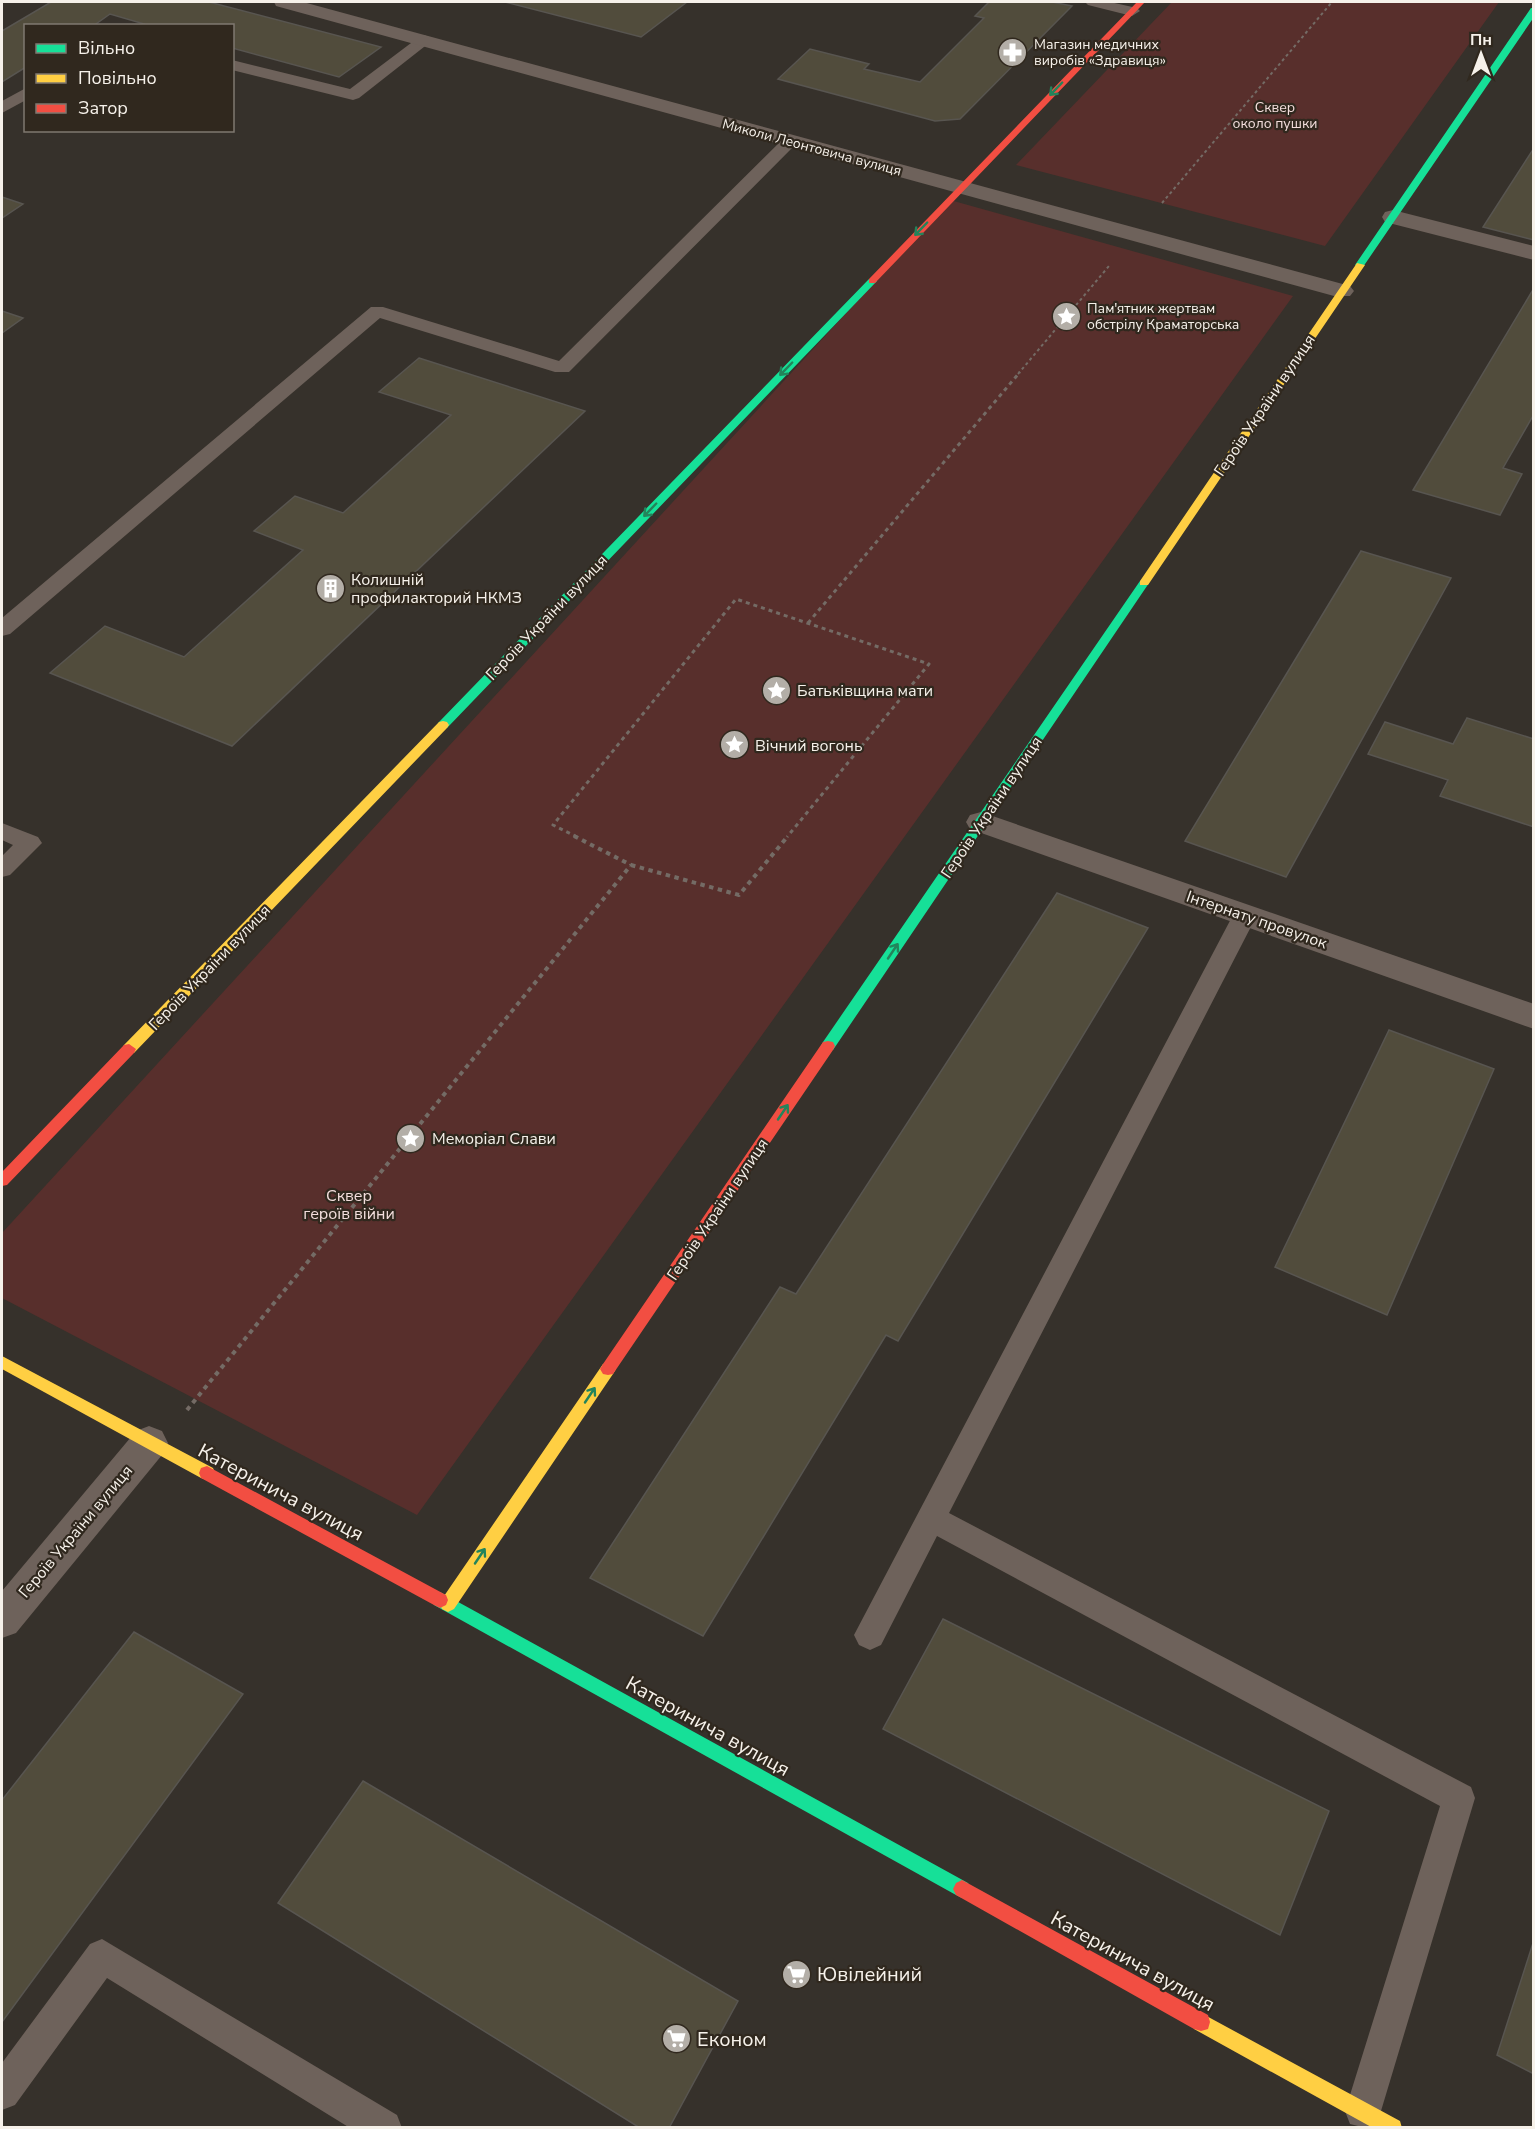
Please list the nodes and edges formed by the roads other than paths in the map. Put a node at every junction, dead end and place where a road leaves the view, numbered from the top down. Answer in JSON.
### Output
{"nodes":[{"id":1,"x":283,"y":2,"type":"edge"},
{"id":2,"x":1093,"y":2,"type":"edge"},
{"id":3,"x":1136,"y":6,"type":"edge"},
{"id":4,"x":1533,"y":10,"type":"edge"},
{"id":5,"x":424,"y":40,"type":"junction"},
{"id":6,"x":234,"y":65,"type":"edge"},
{"id":7,"x":24,"y":94,"type":"edge"},
{"id":8,"x":2,"y":108,"type":"edge"},
{"id":9,"x":790,"y":141,"type":"junction"},
{"id":10,"x":962,"y":187,"type":"junction"},
{"id":11,"x":1393,"y":217,"type":"junction"},
{"id":12,"x":1533,"y":253,"type":"edge"},
{"id":13,"x":1342,"y":291,"type":"junction"},
{"id":14,"x":2,"y":629,"type":"edge"},
{"id":15,"x":981,"y":822,"type":"junction"},
{"id":16,"x":2,"y":831,"type":"edge"},
{"id":17,"x":2,"y":869,"type":"edge"},
{"id":18,"x":1245,"y":915,"type":"junction"},
{"id":19,"x":1533,"y":1017,"type":"edge"},
{"id":20,"x":2,"y":1181,"type":"edge"},
{"id":21,"x":2,"y":1362,"type":"edge"},
{"id":22,"x":153,"y":1445,"type":"junction"},
{"id":23,"x":931,"y":1518,"type":"junction"},
{"id":24,"x":447,"y":1604,"type":"junction"},
{"id":25,"x":2,"y":1620,"type":"edge"},
{"id":26,"x":870,"y":1635,"type":"dead end"},
{"id":27,"x":2,"y":2092,"type":"edge"},
{"id":28,"x":1363,"y":2111,"type":"junction"},
{"id":29,"x":384,"y":2127,"type":"edge"},
{"id":30,"x":1393,"y":2127,"type":"edge"}],
"edges":[{"from":1,"to":5,"type":"street","name":"Миколи Леонтовича вулиця"},
{"from":2,"to":3,"type":"lane"},
{"from":3,"to":10,"type":"street","name":"Героїв України вулиця","one_way":true},
{"from":4,"to":11,"type":"street","name":"Героїв України вулиця"},
{"from":5,"to":6,"type":"lane"},
{"from":5,"to":9,"type":"street","name":"Миколи Леонтовича вулиця"},
{"from":7,"to":8,"type":"lane"},
{"from":9,"to":10,"type":"street","name":"Миколи Леонтовича вулиця"},
{"from":9,"to":14,"type":"lane"},
{"from":10,"to":13,"type":"street","name":"Миколи Леонтовича вулиця"},
{"from":10,"to":20,"type":"street","name":"Героїв України вулиця","one_way":true},
{"from":11,"to":12,"type":"street"},
{"from":11,"to":13,"type":"street","name":"Героїв України вулиця"},
{"from":13,"to":15,"type":"street","name":"Героїв України вулиця"},
{"from":15,"to":18,"type":"street","name":"Інтернату провулок"},
{"from":24,"to":15,"type":"street","name":"Героїв України вулиця","one_way":true},
{"from":16,"to":17,"type":"lane"},
{"from":18,"to":19,"type":"street","name":"Інтернату провулок"},
{"from":18,"to":23,"type":"lane"},
{"from":21,"to":22,"type":"street","name":"Катеринича вулиця"},
{"from":22,"to":24,"type":"street","name":"Катеринича вулиця"},
{"from":22,"to":25,"type":"street","name":"Героїв України вулиця"},
{"from":23,"to":26,"type":"lane"},
{"from":23,"to":28,"type":"lane"},
{"from":24,"to":28,"type":"street","name":"Катеринича вулиця"},
{"from":27,"to":29,"type":"lane"},
{"from":28,"to":30,"type":"street","name":"Катеринича вулиця"}]}
